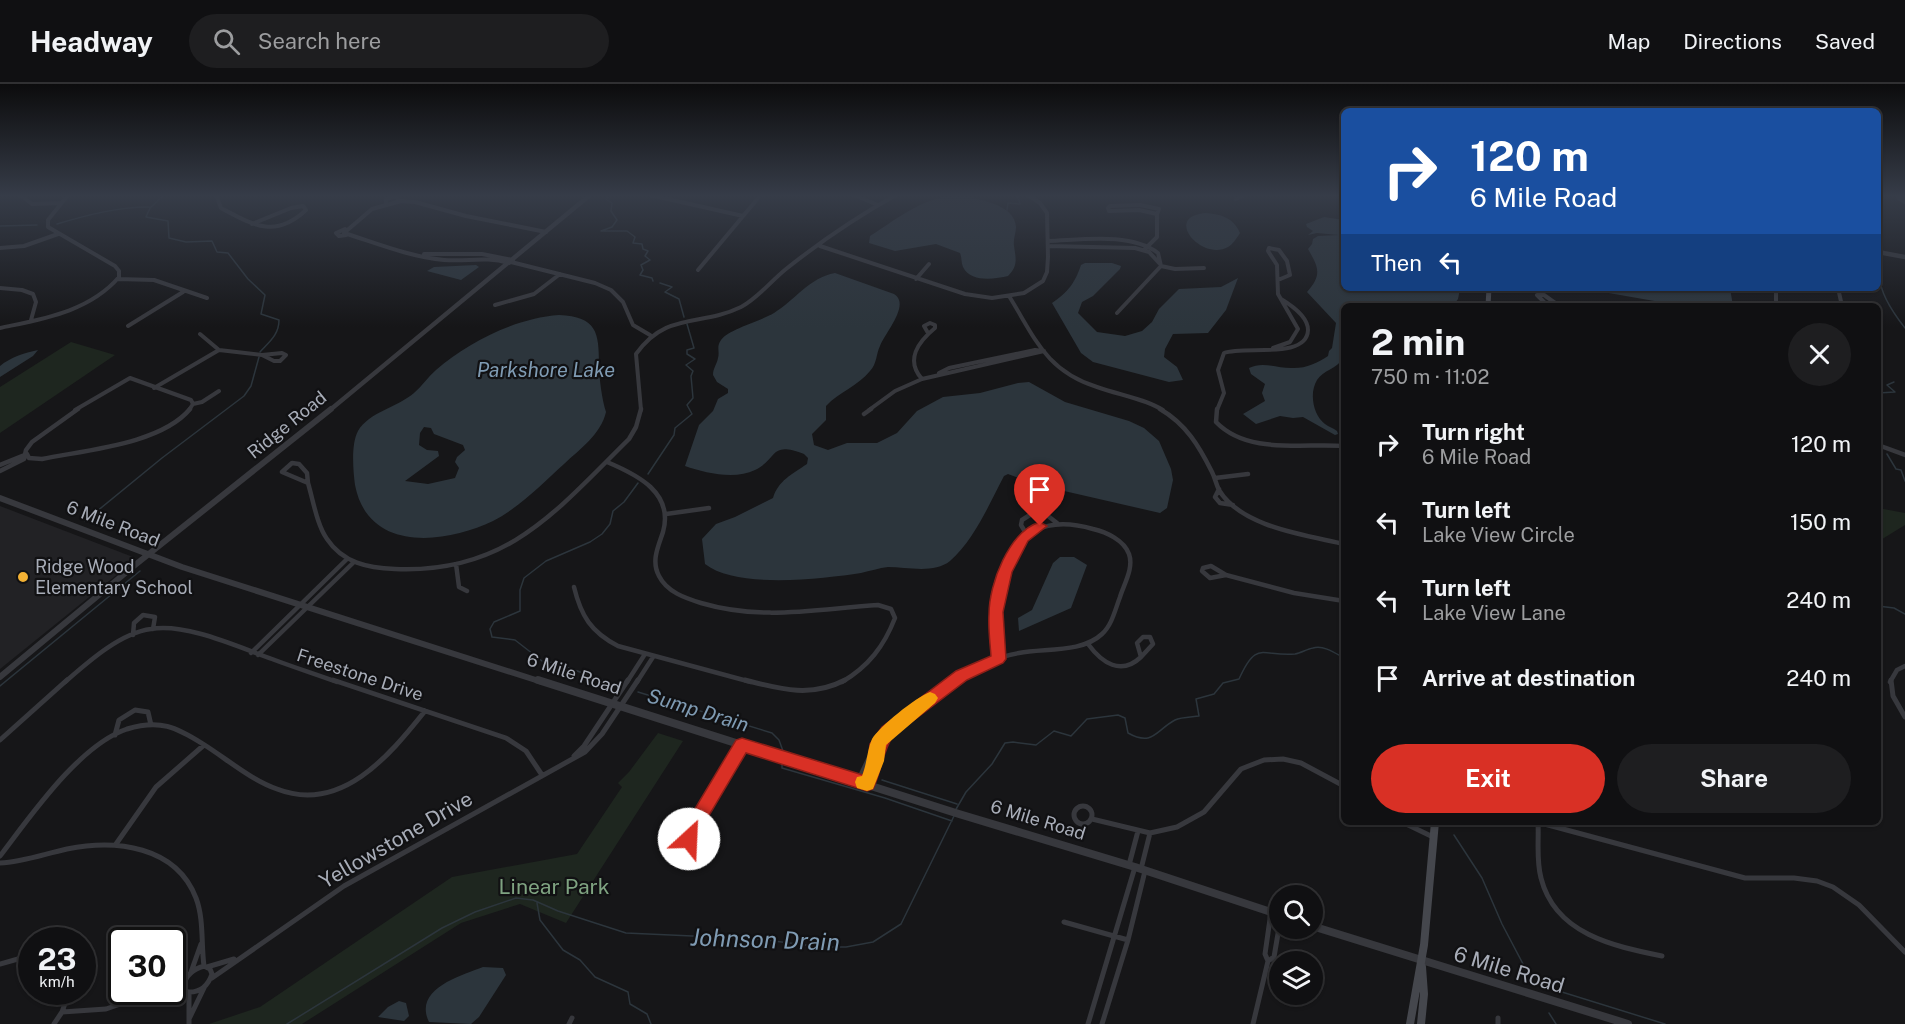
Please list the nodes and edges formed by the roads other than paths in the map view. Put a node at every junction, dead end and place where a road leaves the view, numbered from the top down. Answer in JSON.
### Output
{"nodes":[{"id":1,"x":44,"y":239,"type":"edge"},
{"id":2,"x":66,"y":239,"type":"edge"},
{"id":3,"x":362,"y":239,"type":"edge"},
{"id":4,"x":538,"y":239,"type":"edge"},
{"id":5,"x":724,"y":239,"type":"edge"},
{"id":6,"x":830,"y":239,"type":"edge"},
{"id":7,"x":1048,"y":239,"type":"edge"},
{"id":8,"x":1155,"y":239,"type":"edge"},
{"id":9,"x":1048,"y":243,"type":"junction"},
{"id":10,"x":1111,"y":244,"type":"junction"},
{"id":11,"x":820,"y":246,"type":"junction"},
{"id":12,"x":1149,"y":246,"type":"junction"},
{"id":13,"x":0,"y":248,"type":"edge"},
{"id":14,"x":1144,"y":249,"type":"junction"},
{"id":15,"x":1881,"y":253,"type":"edge"},
{"id":16,"x":1905,"y":257,"type":"edge"},
{"id":17,"x":511,"y":262,"type":"junction"},
{"id":18,"x":928,"y":264,"type":"dead end"},
{"id":19,"x":1161,"y":266,"type":"junction"},
{"id":20,"x":1204,"y":268,"type":"dead end"},
{"id":21,"x":698,"y":270,"type":"dead end"},
{"id":22,"x":560,"y":274,"type":"junction"},
{"id":23,"x":118,"y":279,"type":"junction"},
{"id":24,"x":916,"y":279,"type":"junction"},
{"id":25,"x":1278,"y":280,"type":"junction"},
{"id":26,"x":0,"y":288,"type":"edge"},
{"id":27,"x":183,"y":292,"type":"junction"},
{"id":28,"x":1010,"y":296,"type":"junction"},
{"id":29,"x":207,"y":298,"type":"dead end"},
{"id":30,"x":1281,"y":299,"type":"junction"},
{"id":31,"x":1545,"y":303,"type":"edge"},
{"id":32,"x":1554,"y":303,"type":"edge"},
{"id":33,"x":495,"y":305,"type":"dead end"},
{"id":34,"x":1117,"y":313,"type":"dead end"},
{"id":35,"x":31,"y":321,"type":"junction"},
{"id":36,"x":128,"y":326,"type":"dead end"},
{"id":37,"x":0,"y":328,"type":"edge"},
{"id":38,"x":928,"y":333,"type":"dead end"},
{"id":39,"x":1297,"y":333,"type":"junction"},
{"id":40,"x":201,"y":334,"type":"dead end"},
{"id":41,"x":650,"y":335,"type":"junction"},
{"id":42,"x":1307,"y":336,"type":"junction"},
{"id":43,"x":1272,"y":349,"type":"junction"},
{"id":44,"x":219,"y":350,"type":"junction"},
{"id":45,"x":1044,"y":351,"type":"junction"},
{"id":46,"x":262,"y":355,"type":"junction"},
{"id":47,"x":922,"y":379,"type":"junction"},
{"id":48,"x":154,"y":388,"type":"junction"},
{"id":49,"x":219,"y":391,"type":"dead end"},
{"id":50,"x":193,"y":404,"type":"junction"},
{"id":51,"x":864,"y":414,"type":"dead end"},
{"id":52,"x":1341,"y":446,"type":"edge"},
{"id":53,"x":1881,"y":446,"type":"edge"},
{"id":54,"x":27,"y":454,"type":"junction"},
{"id":55,"x":1905,"y":454,"type":"edge"},
{"id":56,"x":607,"y":462,"type":"junction"},
{"id":57,"x":0,"y":465,"type":"edge"},
{"id":58,"x":0,"y":471,"type":"edge"},
{"id":59,"x":1248,"y":474,"type":"dead end"},
{"id":60,"x":1215,"y":478,"type":"junction"},
{"id":61,"x":308,"y":483,"type":"junction"},
{"id":62,"x":1219,"y":489,"type":"junction"},
{"id":63,"x":0,"y":498,"type":"edge"},
{"id":64,"x":1233,"y":505,"type":"junction"},
{"id":65,"x":709,"y":508,"type":"dead end"},
{"id":66,"x":666,"y":514,"type":"junction"},
{"id":67,"x":1057,"y":523,"type":"junction"},
{"id":68,"x":1027,"y":535,"type":"junction"},
{"id":69,"x":1341,"y":543,"type":"edge"},
{"id":70,"x":148,"y":555,"type":"junction"},
{"id":71,"x":347,"y":559,"type":"junction"},
{"id":72,"x":354,"y":562,"type":"junction"},
{"id":73,"x":456,"y":564,"type":"junction"},
{"id":74,"x":1226,"y":575,"type":"dead end"},
{"id":75,"x":574,"y":587,"type":"dead end"},
{"id":76,"x":467,"y":591,"type":"dead end"},
{"id":77,"x":1341,"y":601,"type":"edge"},
{"id":78,"x":304,"y":606,"type":"junction"},
{"id":79,"x":153,"y":628,"type":"junction"},
{"id":80,"x":133,"y":634,"type":"junction"},
{"id":81,"x":1088,"y":644,"type":"junction"},
{"id":82,"x":250,"y":652,"type":"junction"},
{"id":83,"x":645,"y":654,"type":"junction"},
{"id":84,"x":258,"y":655,"type":"junction"},
{"id":85,"x":653,"y":657,"type":"junction"},
{"id":86,"x":1142,"y":658,"type":"dead end"},
{"id":87,"x":998,"y":659,"type":"junction"},
{"id":88,"x":1905,"y":666,"type":"edge"},
{"id":89,"x":0,"y":677,"type":"edge"},
{"id":90,"x":612,"y":703,"type":"junction"},
{"id":91,"x":620,"y":706,"type":"junction"},
{"id":92,"x":425,"y":711,"type":"junction"},
{"id":93,"x":1905,"y":717,"type":"edge"},
{"id":94,"x":151,"y":725,"type":"junction"},
{"id":95,"x":115,"y":735,"type":"junction"},
{"id":96,"x":0,"y":740,"type":"edge"},
{"id":97,"x":878,"y":744,"type":"junction"},
{"id":98,"x":204,"y":745,"type":"junction"},
{"id":99,"x":742,"y":745,"type":"junction"},
{"id":100,"x":572,"y":758,"type":"junction"},
{"id":101,"x":542,"y":775,"type":"junction"},
{"id":102,"x":858,"y":781,"type":"junction"},
{"id":103,"x":867,"y":784,"type":"junction"},
{"id":104,"x":1341,"y":784,"type":"edge"},
{"id":105,"x":1092,"y":819,"type":"dead end"},
{"id":106,"x":1408,"y":825,"type":"edge"},
{"id":107,"x":1435,"y":825,"type":"edge"},
{"id":108,"x":1538,"y":825,"type":"edge"},
{"id":109,"x":1549,"y":825,"type":"edge"},
{"id":110,"x":1138,"y":831,"type":"junction"},
{"id":111,"x":1150,"y":833,"type":"junction"},
{"id":112,"x":1433,"y":837,"type":"junction"},
{"id":113,"x":689,"y":839,"type":"dead end"},
{"id":114,"x":116,"y":844,"type":"junction"},
{"id":115,"x":0,"y":856,"type":"edge"},
{"id":116,"x":0,"y":863,"type":"edge"},
{"id":117,"x":1137,"y":868,"type":"junction"},
{"id":118,"x":1269,"y":911,"type":"edge"},
{"id":119,"x":1064,"y":922,"type":"dead end"},
{"id":120,"x":1323,"y":929,"type":"edge"},
{"id":121,"x":1115,"y":936,"type":"junction"},
{"id":122,"x":1269,"y":938,"type":"edge"},
{"id":123,"x":1277,"y":939,"type":"edge"},
{"id":124,"x":1128,"y":940,"type":"junction"},
{"id":125,"x":201,"y":942,"type":"junction"},
{"id":126,"x":1905,"y":952,"type":"edge"},
{"id":127,"x":1662,"y":956,"type":"dead end"},
{"id":128,"x":240,"y":957,"type":"junction"},
{"id":129,"x":18,"y":959,"type":"edge"},
{"id":130,"x":1421,"y":960,"type":"junction"},
{"id":131,"x":1268,"y":961,"type":"junction"},
{"id":132,"x":0,"y":964,"type":"edge"},
{"id":133,"x":206,"y":967,"type":"junction"},
{"id":134,"x":188,"y":975,"type":"junction"},
{"id":135,"x":212,"y":978,"type":"junction"},
{"id":136,"x":204,"y":988,"type":"junction"},
{"id":137,"x":187,"y":991,"type":"junction"},
{"id":138,"x":64,"y":1005,"type":"edge"},
{"id":139,"x":118,"y":1005,"type":"edge"},
{"id":140,"x":62,"y":1012,"type":"junction"},
{"id":141,"x":189,"y":1021,"type":"edge"},
{"id":142,"x":54,"y":1024,"type":"edge"},
{"id":143,"x":1088,"y":1024,"type":"edge"},
{"id":144,"x":1102,"y":1024,"type":"edge"},
{"id":145,"x":1253,"y":1024,"type":"edge"},
{"id":146,"x":1410,"y":1024,"type":"edge"},
{"id":147,"x":1421,"y":1024,"type":"edge"},
{"id":148,"x":1628,"y":1024,"type":"edge"}],
"edges":[{"from":1,"to":13,"type":"street"},
{"from":2,"to":23,"type":"street"},
{"from":3,"to":17,"type":"street"},
{"from":4,"to":17,"type":"street","name":"Ridge Road"},
{"from":5,"to":21,"type":"street"},
{"from":6,"to":11,"type":"street"},
{"from":7,"to":9,"type":"street"},
{"from":8,"to":12,"type":"street"},
{"from":9,"to":10,"type":"street"},
{"from":9,"to":28,"type":"street"},
{"from":10,"to":12,"type":"street"},
{"from":10,"to":14,"type":"street"},
{"from":11,"to":24,"type":"street"},
{"from":11,"to":41,"type":"street"},
{"from":12,"to":14,"type":"street"},
{"from":12,"to":19,"type":"street"},
{"from":14,"to":19,"type":"street"},
{"from":15,"to":16,"type":"street"},
{"from":17,"to":22,"type":"street"},
{"from":17,"to":70,"type":"street","name":"Ridge Road"},
{"from":18,"to":24,"type":"street"},
{"from":19,"to":20,"type":"street"},
{"from":19,"to":34,"type":"street"},
{"from":22,"to":33,"type":"street"},
{"from":22,"to":41,"type":"street"},
{"from":23,"to":27,"type":"street"},
{"from":23,"to":35,"type":"street"},
{"from":24,"to":28,"type":"street"},
{"from":25,"to":25,"type":"street"},
{"from":25,"to":30,"type":"street"},
{"from":26,"to":35,"type":"street"},
{"from":27,"to":29,"type":"street"},
{"from":27,"to":36,"type":"street"},
{"from":28,"to":45,"type":"street"},
{"from":30,"to":39,"type":"street"},
{"from":30,"to":42,"type":"street"},
{"from":31,"to":32,"type":"street"},
{"from":35,"to":37,"type":"street"},
{"from":38,"to":47,"type":"street"},
{"from":39,"to":42,"type":"street"},
{"from":39,"to":43,"type":"street"},
{"from":40,"to":44,"type":"street"},
{"from":41,"to":56,"type":"street"},
{"from":42,"to":43,"type":"street"},
{"from":43,"to":52,"type":"street"},
{"from":44,"to":46,"type":"street"},
{"from":44,"to":48,"type":"street"},
{"from":45,"to":47,"type":"street"},
{"from":45,"to":60,"type":"street"},
{"from":46,"to":46,"type":"street"},
{"from":47,"to":51,"type":"street"},
{"from":48,"to":50,"type":"street"},
{"from":48,"to":54,"type":"street"},
{"from":49,"to":50,"type":"street"},
{"from":50,"to":54,"type":"street"},
{"from":53,"to":55,"type":"street"},
{"from":54,"to":57,"type":"street"},
{"from":54,"to":58,"type":"street"},
{"from":56,"to":66,"type":"street"},
{"from":56,"to":73,"type":"street"},
{"from":59,"to":60,"type":"street"},
{"from":60,"to":62,"type":"street"},
{"from":61,"to":61,"type":"street"},
{"from":61,"to":71,"type":"street"},
{"from":62,"to":64,"type":"street"},
{"from":62,"to":64,"type":"street"},
{"from":63,"to":70,"type":"street","name":"6 Mile Road"},
{"from":64,"to":69,"type":"street"},
{"from":65,"to":66,"type":"street"},
{"from":66,"to":85,"type":"street"},
{"from":67,"to":68,"type":"street"},
{"from":67,"to":68,"type":"street"},
{"from":67,"to":81,"type":"street"},
{"from":68,"to":87,"type":"street"},
{"from":70,"to":78,"type":"street","name":"6 Mile Road"},
{"from":70,"to":89,"type":"street","name":"Ridge Road"},
{"from":71,"to":72,"type":"street"},
{"from":71,"to":78,"type":"street"},
{"from":72,"to":73,"type":"street"},
{"from":72,"to":78,"type":"street"},
{"from":73,"to":76,"type":"street"},
{"from":74,"to":77,"type":"street"},
{"from":75,"to":83,"type":"street"},
{"from":78,"to":82,"type":"street"},
{"from":78,"to":84,"type":"street"},
{"from":78,"to":90,"type":"street","name":"6 Mile Road"},
{"from":79,"to":80,"type":"street","name":"Freestone Drive"},
{"from":79,"to":80,"type":"street","name":"Freestone Drive"},
{"from":79,"to":82,"type":"street","name":"Freestone Drive"},
{"from":80,"to":96,"type":"street","name":"Freestone Drive"},
{"from":81,"to":86,"type":"street"},
{"from":81,"to":87,"type":"street"},
{"from":82,"to":84,"type":"street","name":"Freestone Drive"},
{"from":83,"to":85,"type":"street"},
{"from":83,"to":90,"type":"street","name":"Yellowstone Drive"},
{"from":84,"to":92,"type":"street","name":"Freestone Drive"},
{"from":85,"to":91,"type":"street","name":"Yellowstone Drive"},
{"from":87,"to":97,"type":"street"},
{"from":88,"to":93,"type":"street"},
{"from":90,"to":91,"type":"street","name":"6 Mile Road"},
{"from":90,"to":100,"type":"street","name":"Yellowstone Drive"},
{"from":91,"to":99,"type":"street","name":"6 Mile Road"},
{"from":91,"to":100,"type":"street","name":"Yellowstone Drive"},
{"from":92,"to":98,"type":"street"},
{"from":92,"to":101,"type":"street","name":"Freestone Drive"},
{"from":94,"to":95,"type":"street"},
{"from":94,"to":95,"type":"street"},
{"from":94,"to":98,"type":"street"},
{"from":95,"to":115,"type":"street"},
{"from":97,"to":102,"type":"street"},
{"from":97,"to":103,"type":"street"},
{"from":98,"to":114,"type":"street"},
{"from":99,"to":102,"type":"street","name":"6 Mile Road"},
{"from":99,"to":113,"type":"street"},
{"from":100,"to":101,"type":"street","name":"Yellowstone Drive"},
{"from":101,"to":128,"type":"street","name":"Yellowstone Drive"},
{"from":102,"to":103,"type":"street","name":"6 Mile Road"},
{"from":103,"to":117,"type":"street","name":"6 Mile Road"},
{"from":104,"to":111,"type":"street"},
{"from":105,"to":110,"type":"street"},
{"from":106,"to":112,"type":"street"},
{"from":107,"to":112,"type":"main road"},
{"from":108,"to":127,"type":"street"},
{"from":109,"to":126,"type":"street"},
{"from":110,"to":111,"type":"street"},
{"from":110,"to":117,"type":"street"},
{"from":111,"to":117,"type":"street"},
{"from":112,"to":130,"type":"main road"},
{"from":114,"to":116,"type":"street"},
{"from":114,"to":125,"type":"street"},
{"from":117,"to":118,"type":"street","name":"6 Mile Road"},
{"from":117,"to":121,"type":"street"},
{"from":117,"to":124,"type":"street"},
{"from":119,"to":121,"type":"street"},
{"from":120,"to":130,"type":"street","name":"6 Mile Road"},
{"from":121,"to":124,"type":"street"},
{"from":121,"to":143,"type":"street"},
{"from":122,"to":131,"type":"street"},
{"from":123,"to":131,"type":"street"},
{"from":124,"to":144,"type":"street"},
{"from":125,"to":133,"type":"street"},
{"from":125,"to":134,"type":"street"},
{"from":128,"to":133,"type":"street","name":"Yellowstone Drive"},
{"from":128,"to":135,"type":"street","name":"Yellowstone Drive"},
{"from":129,"to":132,"type":"street"},
{"from":130,"to":146,"type":"main road"},
{"from":130,"to":147,"type":"main road"},
{"from":130,"to":148,"type":"street","name":"6 Mile Road"},
{"from":131,"to":145,"type":"street"},
{"from":133,"to":134,"type":"street","name":"Yellowstone Drive"},
{"from":133,"to":135,"type":"street"},
{"from":134,"to":137,"type":"street"},
{"from":135,"to":136,"type":"street","name":"Yellowstone Drive"},
{"from":136,"to":137,"type":"street"},
{"from":136,"to":141,"type":"street","name":"Yellowstone Drive"},
{"from":137,"to":141,"type":"street"},
{"from":138,"to":140,"type":"street"},
{"from":139,"to":140,"type":"street"},
{"from":140,"to":142,"type":"street"}]}
